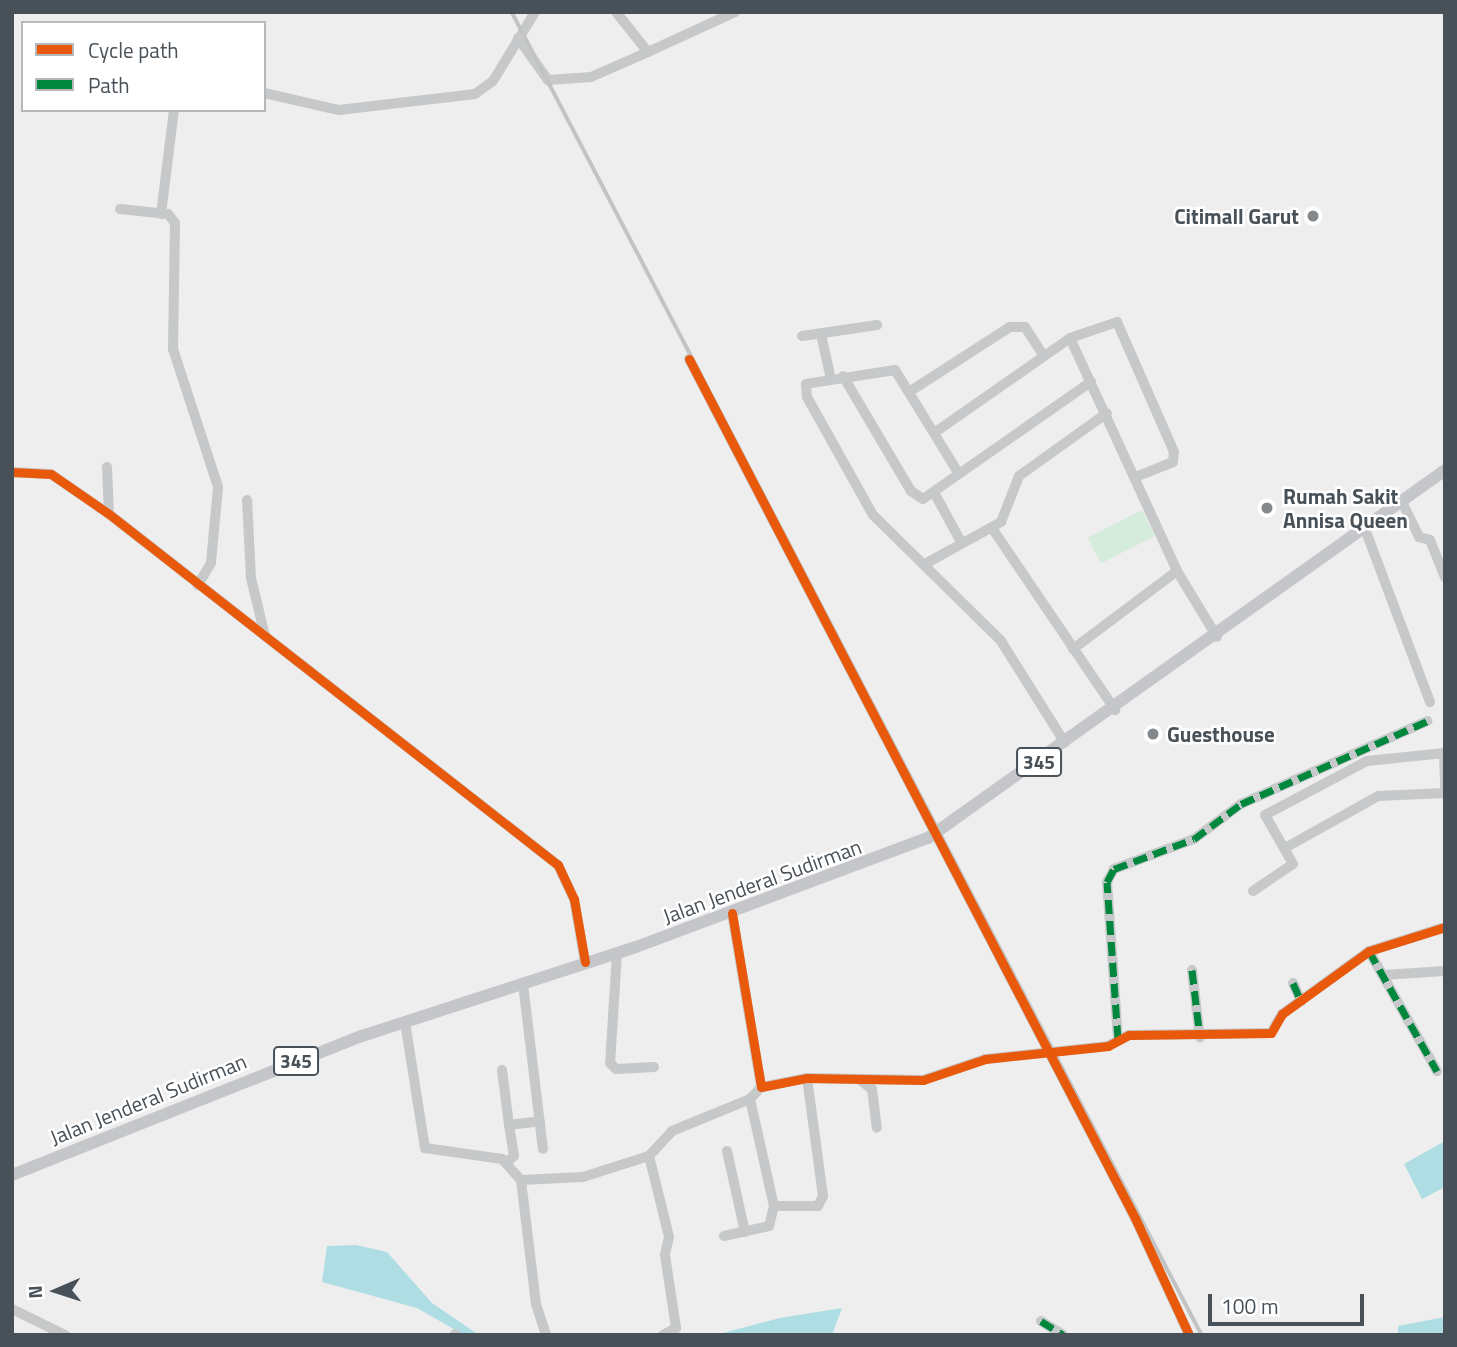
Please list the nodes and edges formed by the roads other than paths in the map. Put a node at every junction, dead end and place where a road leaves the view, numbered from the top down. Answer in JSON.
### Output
{"nodes":[{"id":1,"x":535,"y":12,"type":"edge"},
{"id":2,"x":616,"y":12,"type":"edge"},
{"id":3,"x":735,"y":12,"type":"edge"},
{"id":4,"x":517,"y":38,"type":"junction"},
{"id":5,"x":648,"y":51,"type":"junction"},
{"id":6,"x":266,"y":93,"type":"edge"},
{"id":7,"x":174,"y":112,"type":"edge"},
{"id":8,"x":120,"y":209,"type":"dead end"},
{"id":9,"x":161,"y":214,"type":"junction"},
{"id":10,"x":877,"y":325,"type":"dead end"},
{"id":11,"x":821,"y":334,"type":"junction"},
{"id":12,"x":802,"y":336,"type":"dead end"},
{"id":13,"x":1070,"y":338,"type":"junction"},
{"id":14,"x":1044,"y":356,"type":"junction"},
{"id":15,"x":689,"y":359,"type":"dead end"},
{"id":16,"x":830,"y":375,"type":"junction"},
{"id":17,"x":843,"y":376,"type":"junction"},
{"id":18,"x":1091,"y":382,"type":"junction"},
{"id":19,"x":909,"y":392,"type":"junction"},
{"id":20,"x":1107,"y":413,"type":"junction"},
{"id":21,"x":934,"y":433,"type":"junction"},
{"id":22,"x":107,"y":467,"type":"dead end"},
{"id":23,"x":1445,"y":470,"type":"edge"},
{"id":24,"x":12,"y":472,"type":"edge"},
{"id":25,"x":959,"y":474,"type":"junction"},
{"id":26,"x":1136,"y":477,"type":"junction"},
{"id":27,"x":936,"y":496,"type":"junction"},
{"id":28,"x":247,"y":500,"type":"dead end"},
{"id":29,"x":1402,"y":502,"type":"junction"},
{"id":30,"x":109,"y":514,"type":"junction"},
{"id":31,"x":992,"y":528,"type":"junction"},
{"id":32,"x":1365,"y":529,"type":"junction"},
{"id":33,"x":960,"y":540,"type":"junction"},
{"id":34,"x":925,"y":564,"type":"junction"},
{"id":35,"x":1177,"y":571,"type":"junction"},
{"id":36,"x":1445,"y":577,"type":"edge"},
{"id":37,"x":198,"y":585,"type":"junction"},
{"id":38,"x":265,"y":636,"type":"junction"},
{"id":39,"x":1217,"y":637,"type":"junction"},
{"id":40,"x":1073,"y":649,"type":"junction"},
{"id":41,"x":1430,"y":702,"type":"dead end"},
{"id":42,"x":1115,"y":710,"type":"junction"},
{"id":43,"x":1427,"y":721,"type":"dead end"},
{"id":44,"x":1065,"y":743,"type":"junction"},
{"id":45,"x":1444,"y":753,"type":"edge"},
{"id":46,"x":1445,"y":790,"type":"edge"},
{"id":47,"x":936,"y":833,"type":"junction"},
{"id":48,"x":1285,"y":848,"type":"junction"},
{"id":49,"x":1253,"y":891,"type":"dead end"},
{"id":50,"x":732,"y":913,"type":"junction"},
{"id":51,"x":1442,"y":928,"type":"dead end"},
{"id":52,"x":1369,"y":951,"type":"junction"},
{"id":53,"x":617,"y":953,"type":"junction"},
{"id":54,"x":584,"y":962,"type":"junction"},
{"id":55,"x":1192,"y":970,"type":"dead end"},
{"id":56,"x":1445,"y":971,"type":"edge"},
{"id":57,"x":1384,"y":975,"type":"junction"},
{"id":58,"x":523,"y":984,"type":"junction"},
{"id":59,"x":1293,"y":984,"type":"dead end"},
{"id":60,"x":1301,"y":1001,"type":"junction"},
{"id":61,"x":405,"y":1022,"type":"junction"},
{"id":62,"x":1118,"y":1038,"type":"junction"},
{"id":63,"x":1200,"y":1038,"type":"junction"},
{"id":64,"x":1049,"y":1053,"type":"junction"},
{"id":65,"x":654,"y":1067,"type":"dead end"},
{"id":66,"x":502,"y":1070,"type":"dead end"},
{"id":67,"x":1437,"y":1071,"type":"dead end"},
{"id":68,"x":807,"y":1078,"type":"junction"},
{"id":69,"x":860,"y":1080,"type":"junction"},
{"id":70,"x":761,"y":1087,"type":"junction"},
{"id":71,"x":750,"y":1099,"type":"junction"},
{"id":72,"x":540,"y":1121,"type":"junction"},
{"id":73,"x":509,"y":1125,"type":"junction"},
{"id":74,"x":877,"y":1128,"type":"dead end"},
{"id":75,"x":543,"y":1149,"type":"dead end"},
{"id":76,"x":727,"y":1151,"type":"dead end"},
{"id":77,"x":649,"y":1156,"type":"junction"},
{"id":78,"x":507,"y":1162,"type":"junction"},
{"id":79,"x":12,"y":1175,"type":"edge"},
{"id":80,"x":521,"y":1180,"type":"junction"},
{"id":81,"x":774,"y":1206,"type":"junction"},
{"id":82,"x":745,"y":1232,"type":"junction"},
{"id":83,"x":724,"y":1236,"type":"dead end"},
{"id":84,"x":12,"y":1309,"type":"edge"},
{"id":85,"x":1041,"y":1321,"type":"dead end"},
{"id":86,"x":65,"y":1335,"type":"edge"},
{"id":87,"x":546,"y":1335,"type":"edge"},
{"id":88,"x":663,"y":1335,"type":"edge"},
{"id":89,"x":1063,"y":1335,"type":"edge"},
{"id":90,"x":1189,"y":1335,"type":"edge"}],
"edges":[{"from":1,"to":4,"type":"street"},
{"from":2,"to":5,"type":"street"},
{"from":3,"to":5,"type":"street"},
{"from":4,"to":5,"type":"street"},
{"from":4,"to":6,"type":"street"},
{"from":7,"to":9,"type":"street"},
{"from":8,"to":9,"type":"street"},
{"from":9,"to":37,"type":"street"},
{"from":10,"to":11,"type":"street"},
{"from":11,"to":12,"type":"street"},
{"from":11,"to":16,"type":"street"},
{"from":13,"to":14,"type":"street"},
{"from":13,"to":18,"type":"street"},
{"from":13,"to":26,"type":"street"},
{"from":14,"to":19,"type":"street"},
{"from":14,"to":21,"type":"street"},
{"from":15,"to":47,"type":"street"},
{"from":16,"to":17,"type":"street"},
{"from":16,"to":34,"type":"street"},
{"from":17,"to":19,"type":"street"},
{"from":17,"to":27,"type":"street"},
{"from":18,"to":20,"type":"street"},
{"from":18,"to":25,"type":"street"},
{"from":19,"to":21,"type":"street"},
{"from":20,"to":26,"type":"street"},
{"from":20,"to":31,"type":"street"},
{"from":21,"to":25,"type":"street"},
{"from":22,"to":30,"type":"street"},
{"from":23,"to":29,"type":"main road","name":"Jalan Jenderal Sudirman","number":"345"},
{"from":24,"to":30,"type":"street"},
{"from":25,"to":27,"type":"street"},
{"from":26,"to":35,"type":"street"},
{"from":27,"to":33,"type":"street"},
{"from":28,"to":38,"type":"street"},
{"from":29,"to":32,"type":"main road","name":"Jalan Jenderal Sudirman","number":"345"},
{"from":29,"to":36,"type":"street"},
{"from":30,"to":37,"type":"street"},
{"from":31,"to":33,"type":"street"},
{"from":31,"to":40,"type":"street"},
{"from":32,"to":39,"type":"main road","name":"Jalan Jenderal Sudirman","number":"345"},
{"from":32,"to":41,"type":"street"},
{"from":33,"to":34,"type":"street"},
{"from":34,"to":44,"type":"street"},
{"from":35,"to":39,"type":"street"},
{"from":35,"to":40,"type":"street"},
{"from":37,"to":38,"type":"street"},
{"from":38,"to":54,"type":"street"},
{"from":39,"to":42,"type":"main road","name":"Jalan Jenderal Sudirman","number":"345"},
{"from":40,"to":42,"type":"street"},
{"from":42,"to":44,"type":"main road","name":"Jalan Jenderal Sudirman","number":"345"},
{"from":43,"to":62,"type":"street"},
{"from":44,"to":47,"type":"main road","name":"Jalan Jenderal Sudirman","number":"345"},
{"from":45,"to":46,"type":"street"},
{"from":45,"to":48,"type":"street"},
{"from":46,"to":48,"type":"street"},
{"from":47,"to":50,"type":"main road","name":"Jalan Jenderal Sudirman","number":"345"},
{"from":47,"to":64,"type":"street"},
{"from":48,"to":49,"type":"street"},
{"from":50,"to":53,"type":"main road","name":"Jalan Jenderal Sudirman","number":"345"},
{"from":50,"to":70,"type":"street"},
{"from":51,"to":52,"type":"street"},
{"from":52,"to":57,"type":"street"},
{"from":52,"to":60,"type":"street"},
{"from":53,"to":54,"type":"main road","name":"Jalan Jenderal Sudirman","number":"345"},
{"from":53,"to":65,"type":"street"},
{"from":54,"to":58,"type":"main road","name":"Jalan Jenderal Sudirman","number":"345"},
{"from":55,"to":63,"type":"street"},
{"from":56,"to":57,"type":"street"},
{"from":57,"to":67,"type":"street"},
{"from":58,"to":61,"type":"main road","name":"Jalan Jenderal Sudirman","number":"345"},
{"from":58,"to":72,"type":"street"},
{"from":59,"to":60,"type":"street"},
{"from":60,"to":63,"type":"street"},
{"from":61,"to":78,"type":"street"},
{"from":61,"to":79,"type":"main road","name":"Jalan Jenderal Sudirman","number":"345"},
{"from":62,"to":63,"type":"street"},
{"from":62,"to":64,"type":"street"},
{"from":64,"to":69,"type":"street"},
{"from":64,"to":90,"type":"street"},
{"from":66,"to":73,"type":"street"},
{"from":68,"to":69,"type":"street"},
{"from":68,"to":70,"type":"street"},
{"from":68,"to":81,"type":"street"},
{"from":69,"to":74,"type":"street"},
{"from":70,"to":71,"type":"street"},
{"from":71,"to":77,"type":"street"},
{"from":71,"to":81,"type":"street"},
{"from":72,"to":73,"type":"street"},
{"from":72,"to":75,"type":"street"},
{"from":73,"to":78,"type":"street"},
{"from":76,"to":82,"type":"street"},
{"from":77,"to":80,"type":"street"},
{"from":77,"to":88,"type":"street"},
{"from":78,"to":80,"type":"street"},
{"from":80,"to":87,"type":"street"},
{"from":81,"to":82,"type":"street"},
{"from":82,"to":83,"type":"street"},
{"from":84,"to":86,"type":"street"},
{"from":85,"to":89,"type":"street"}]}
